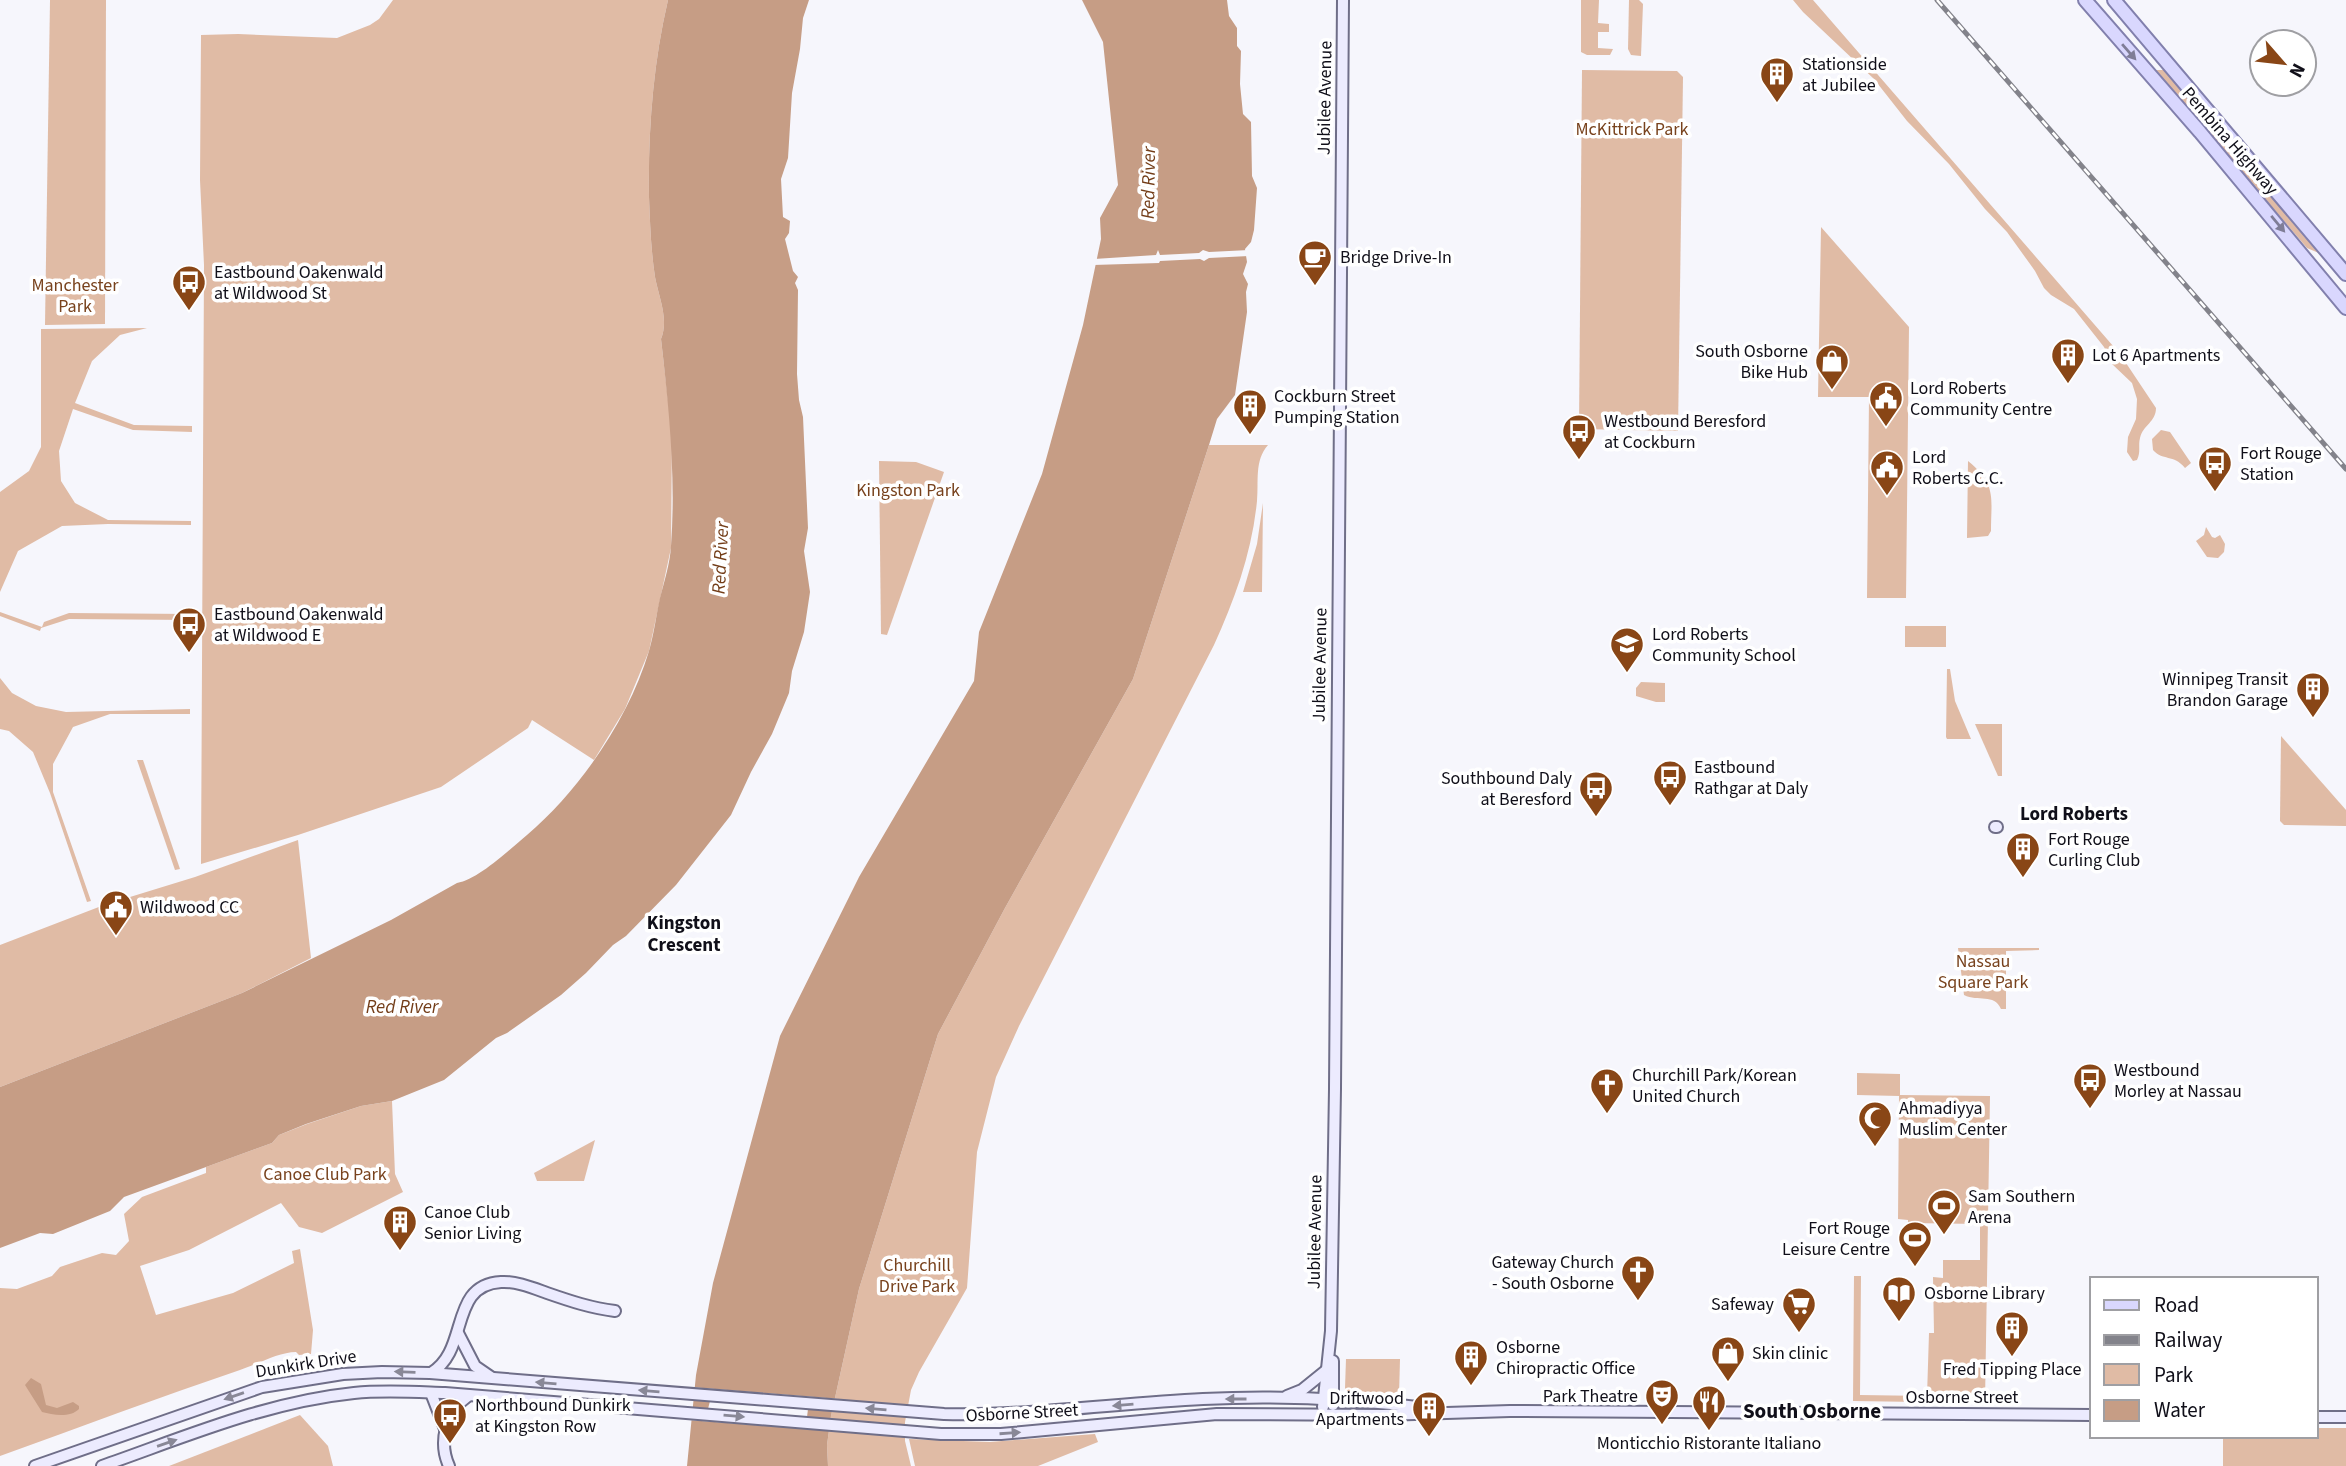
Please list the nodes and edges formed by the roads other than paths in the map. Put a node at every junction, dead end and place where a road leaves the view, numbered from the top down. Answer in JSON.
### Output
{"nodes":[{"id":1,"x":1343,"y":0,"type":"edge"},
{"id":2,"x":2085,"y":0,"type":"edge"},
{"id":3,"x":2114,"y":0,"type":"edge"},
{"id":4,"x":2346,"y":274,"type":"edge"},
{"id":5,"x":2346,"y":308,"type":"edge"},
{"id":6,"x":615,"y":1311,"type":"dead end"},
{"id":7,"x":1331,"y":1331,"type":"junction"},
{"id":8,"x":458,"y":1333,"type":"junction"},
{"id":9,"x":1328,"y":1369,"type":"junction"},
{"id":10,"x":430,"y":1373,"type":"junction"},
{"id":11,"x":497,"y":1379,"type":"junction"},
{"id":12,"x":594,"y":1387,"type":"joint"},
{"id":13,"x":431,"y":1393,"type":"junction"},
{"id":14,"x":468,"y":1396,"type":"junction"},
{"id":15,"x":1280,"y":1399,"type":"junction"},
{"id":16,"x":1328,"y":1400,"type":"junction"},
{"id":17,"x":593,"y":1405,"type":"joint"},
{"id":18,"x":1453,"y":1411,"type":"junction"},
{"id":19,"x":1328,"y":1414,"type":"junction"},
{"id":20,"x":2090,"y":1415,"type":"edge"},
{"id":21,"x":2318,"y":1417,"type":"edge"},
{"id":22,"x":2346,"y":1417,"type":"edge"},
{"id":23,"x":445,"y":1429,"type":"junction"},
{"id":24,"x":35,"y":1466,"type":"edge"},
{"id":25,"x":103,"y":1466,"type":"edge"},
{"id":26,"x":449,"y":1466,"type":"edge"}],
"edges":[{"from":1,"to":7,"type":"main road","name":"Jubilee Avenue"},
{"from":2,"to":5,"type":"main road","name":"Pembina Highway","one_way":true},
{"from":3,"to":4,"type":"main road","name":"Pembina Highway"},
{"from":6,"to":8,"type":"main road"},
{"from":7,"to":9,"type":"main road","name":"Jubilee Avenue"},
{"from":7,"to":16,"type":"main road","name":"Jubilee Avenue"},
{"from":8,"to":10,"type":"main road"},
{"from":8,"to":11,"type":"main road"},
{"from":9,"to":15,"type":"main road"},
{"from":9,"to":16,"type":"main road","name":"Jubilee Avenue"},
{"from":10,"to":11,"type":"main road","name":"Dunkirk Drive"},
{"from":10,"to":24,"type":"main road","name":"Dunkirk Drive","one_way":true},
{"from":12,"to":11,"type":"main road","name":"Dunkirk Drive","one_way":true},
{"from":15,"to":12,"type":"main road","name":"Osborne Street","one_way":true},
{"from":13,"to":14,"type":"main road","name":"Dunkirk Drive"},
{"from":13,"to":23,"type":"main road"},
{"from":25,"to":13,"type":"main road","name":"Dunkirk Drive","one_way":true},
{"from":14,"to":17,"type":"main road","name":"Dunkirk Drive"},
{"from":14,"to":23,"type":"main road"},
{"from":15,"to":16,"type":"main road","name":"Osborne Street"},
{"from":16,"to":18,"type":"main road","name":"Osborne Street"},
{"from":16,"to":19,"type":"main road","name":"Jubilee Avenue"},
{"from":17,"to":19,"type":"main road","name":"Osborne Street","one_way":true},
{"from":18,"to":19,"type":"main road","name":"Osborne Street"},
{"from":18,"to":20,"type":"main road","name":"Osborne Street"},
{"from":21,"to":22,"type":"main road"},
{"from":23,"to":26,"type":"main road"}]}
